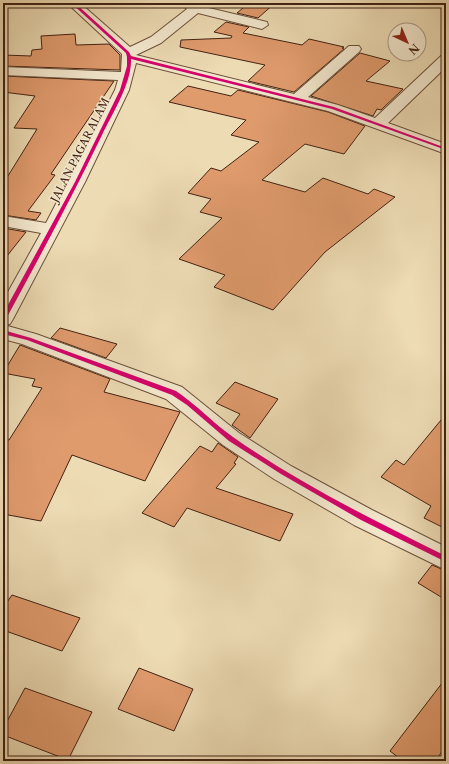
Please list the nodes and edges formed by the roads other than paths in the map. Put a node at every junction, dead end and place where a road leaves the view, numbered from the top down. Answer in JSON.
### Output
{"nodes":[{"id":1,"x":73,"y":3,"type":"edge"},
{"id":2,"x":194,"y":5,"type":"edge"},
{"id":3,"x":262,"y":25,"type":"dead end"},
{"id":4,"x":354,"y":49,"type":"dead end"},
{"id":5,"x":129,"y":55,"type":"junction"},
{"id":6,"x":446,"y":59,"type":"edge"},
{"id":7,"x":3,"y":71,"type":"edge"},
{"id":8,"x":126,"y":76,"type":"junction"},
{"id":9,"x":297,"y":99,"type":"junction"},
{"id":10,"x":378,"y":124,"type":"junction"},
{"id":11,"x":446,"y":149,"type":"edge"},
{"id":12,"x":3,"y":221,"type":"edge"},
{"id":13,"x":51,"y":229,"type":"junction"},
{"id":14,"x":3,"y":319,"type":"edge"},
{"id":15,"x":3,"y":332,"type":"edge"},
{"id":16,"x":446,"y":559,"type":"edge"}],
"edges":[{"from":1,"to":5,"type":"street"},
{"from":2,"to":3,"type":"street"},
{"from":2,"to":5,"type":"street"},
{"from":4,"to":9,"type":"street"},
{"from":5,"to":8,"type":"street","name":"JALAN PAGAR ALAM"},
{"from":5,"to":9,"type":"street"},
{"from":6,"to":10,"type":"street"},
{"from":7,"to":8,"type":"street"},
{"from":8,"to":13,"type":"street","name":"JALAN PAGAR ALAM"},
{"from":9,"to":10,"type":"street"},
{"from":10,"to":11,"type":"street"},
{"from":12,"to":13,"type":"street"},
{"from":13,"to":14,"type":"street","name":"JALAN PAGAR ALAM"},
{"from":15,"to":16,"type":"street"}]}
